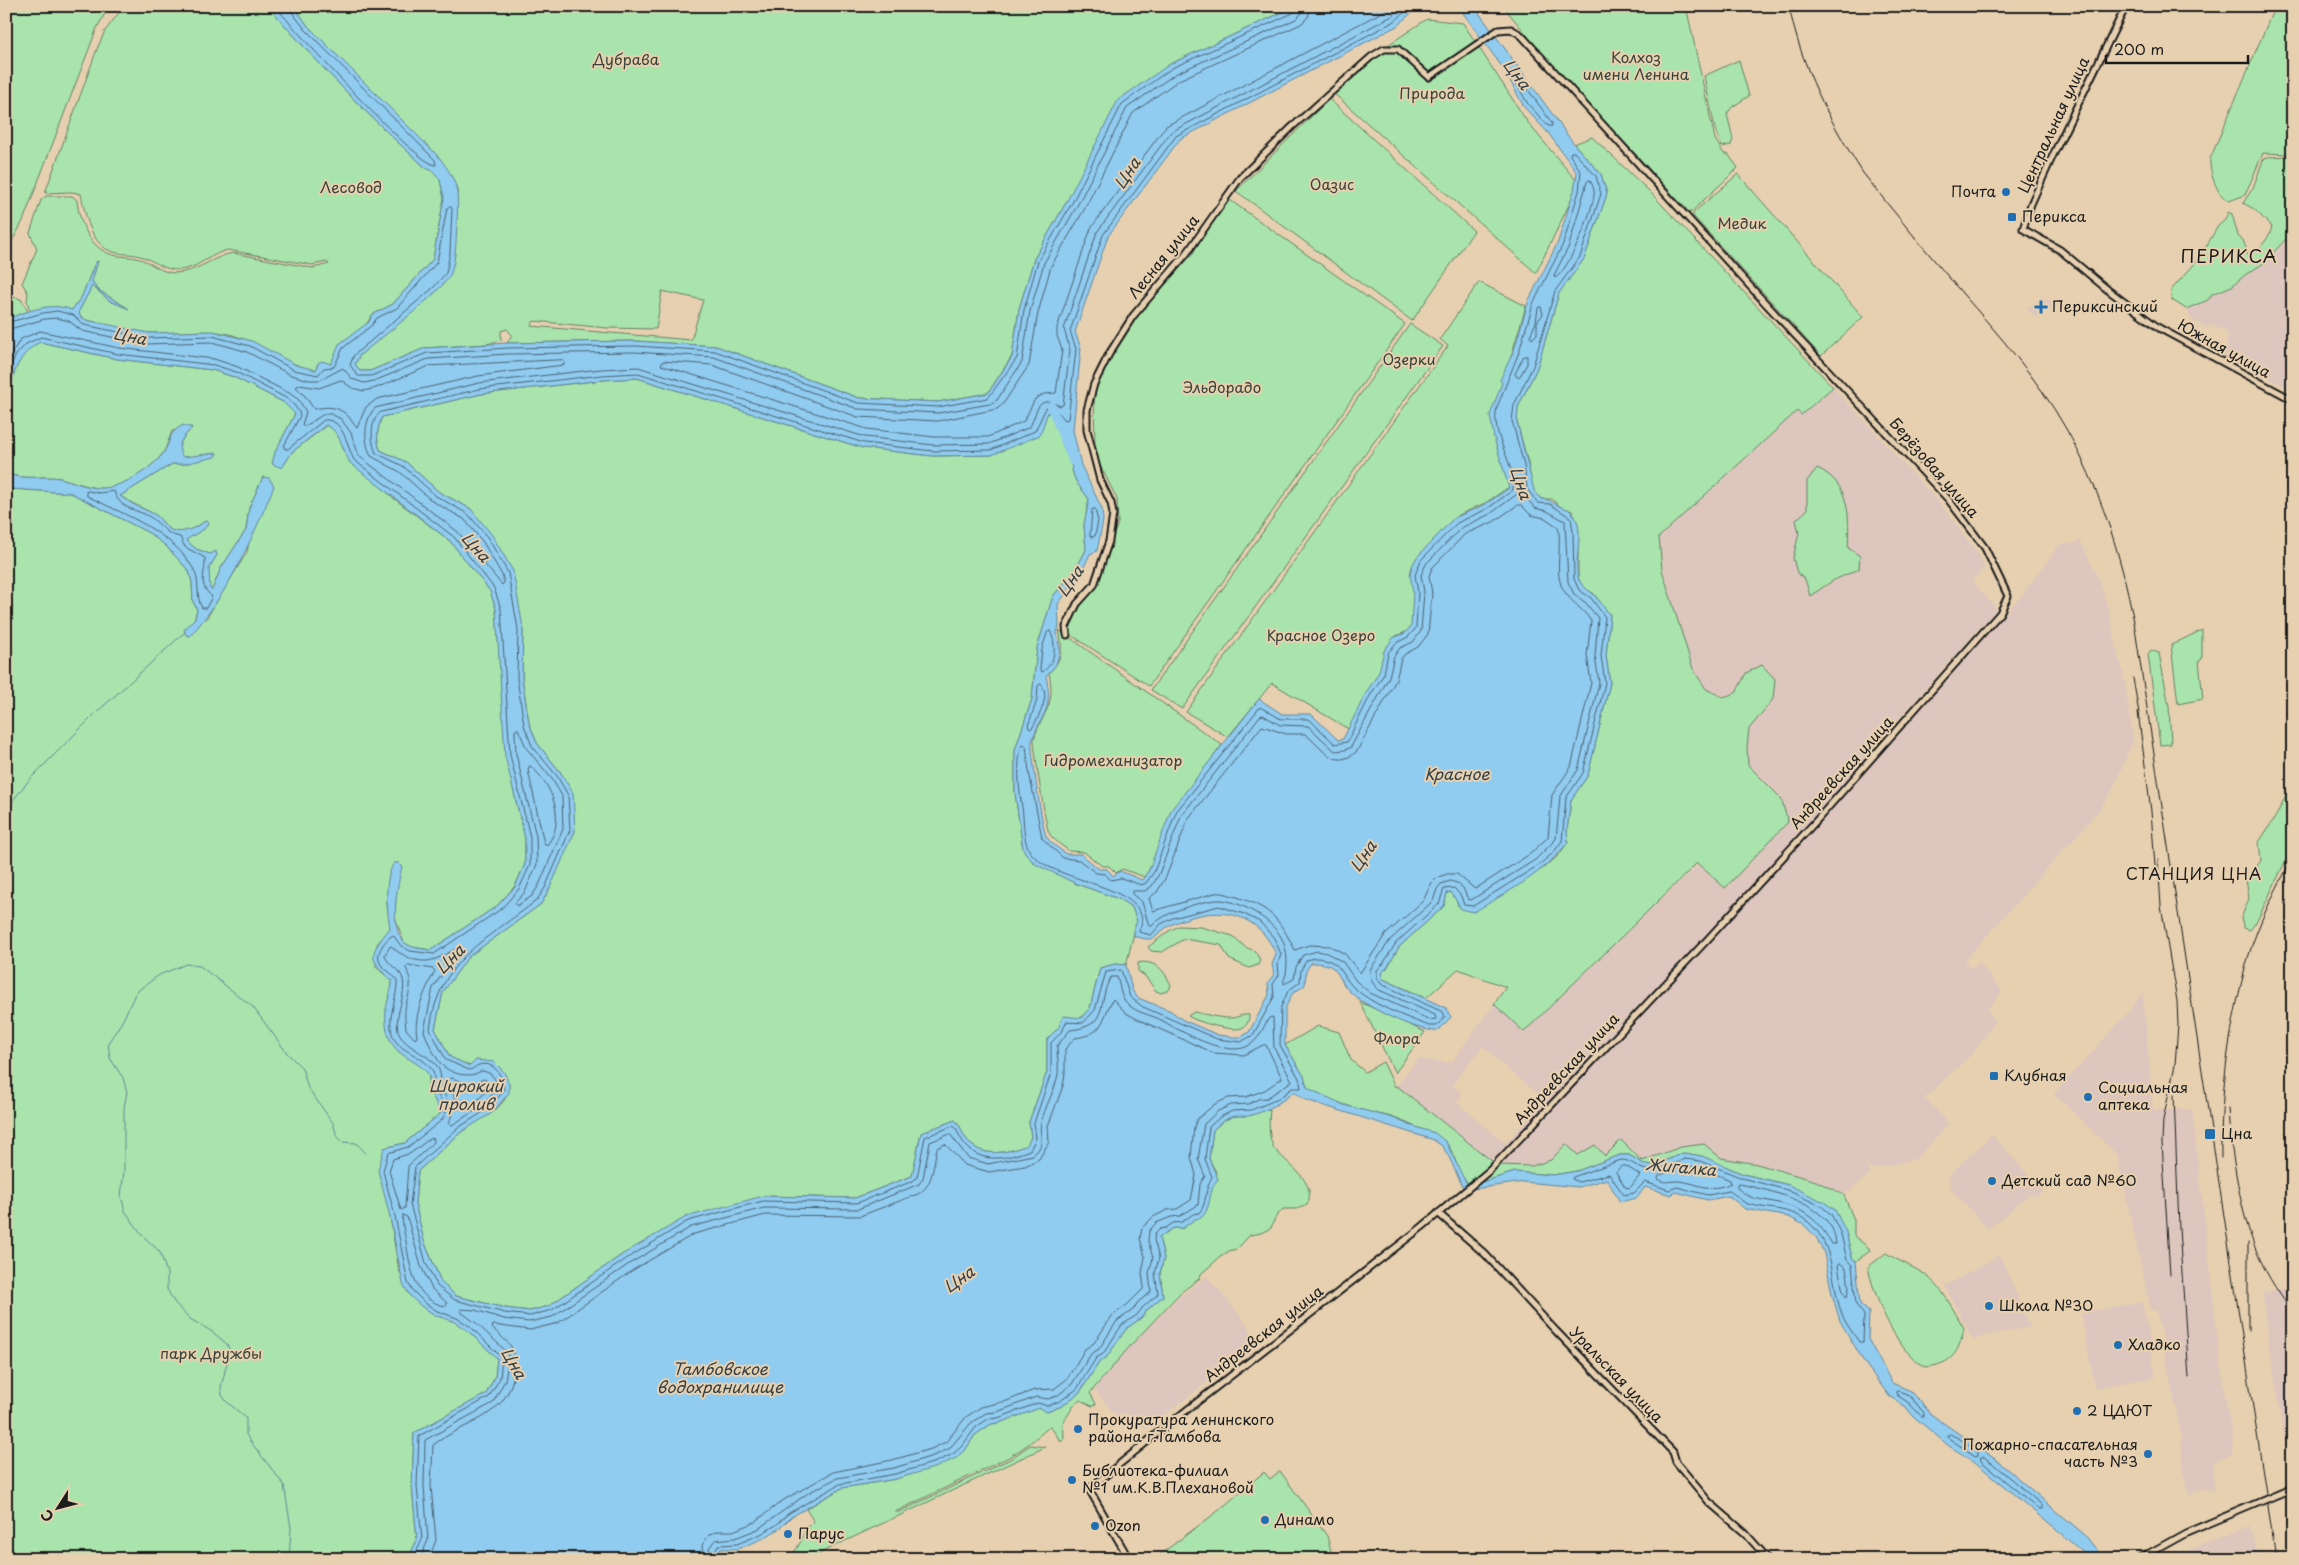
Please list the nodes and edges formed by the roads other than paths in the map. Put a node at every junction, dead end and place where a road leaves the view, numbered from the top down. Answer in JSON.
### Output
{"nodes":[{"id":1,"x":2126,"y":6,"type":"edge"},
{"id":2,"x":1474,"y":46,"type":"joint"},
{"id":3,"x":2023,"y":229,"type":"joint"},
{"id":4,"x":2293,"y":400,"type":"edge"},
{"id":5,"x":2005,"y":606,"type":"joint"},
{"id":6,"x":1067,"y":635,"type":"dead end"},
{"id":7,"x":1438,"y":1214,"type":"junction"},
{"id":8,"x":2293,"y":1488,"type":"edge"},
{"id":9,"x":1129,"y":1559,"type":"edge"},
{"id":10,"x":1768,"y":1559,"type":"edge"},
{"id":11,"x":2139,"y":1559,"type":"edge"}],
"edges":[{"from":1,"to":3,"type":"street","name":"Центральная улица"},
{"from":2,"to":5,"type":"street","name":"Берёзовая улица"},
{"from":2,"to":6,"type":"street","name":"Лесная улица"},
{"from":3,"to":4,"type":"street","name":"Южная улица"},
{"from":5,"to":7,"type":"street","name":"Андреевская улица"},
{"from":7,"to":9,"type":"street","name":"Андреевская улица"},
{"from":7,"to":10,"type":"street","name":"Уральская улица"},
{"from":8,"to":11,"type":"main road","bridge":true}]}
